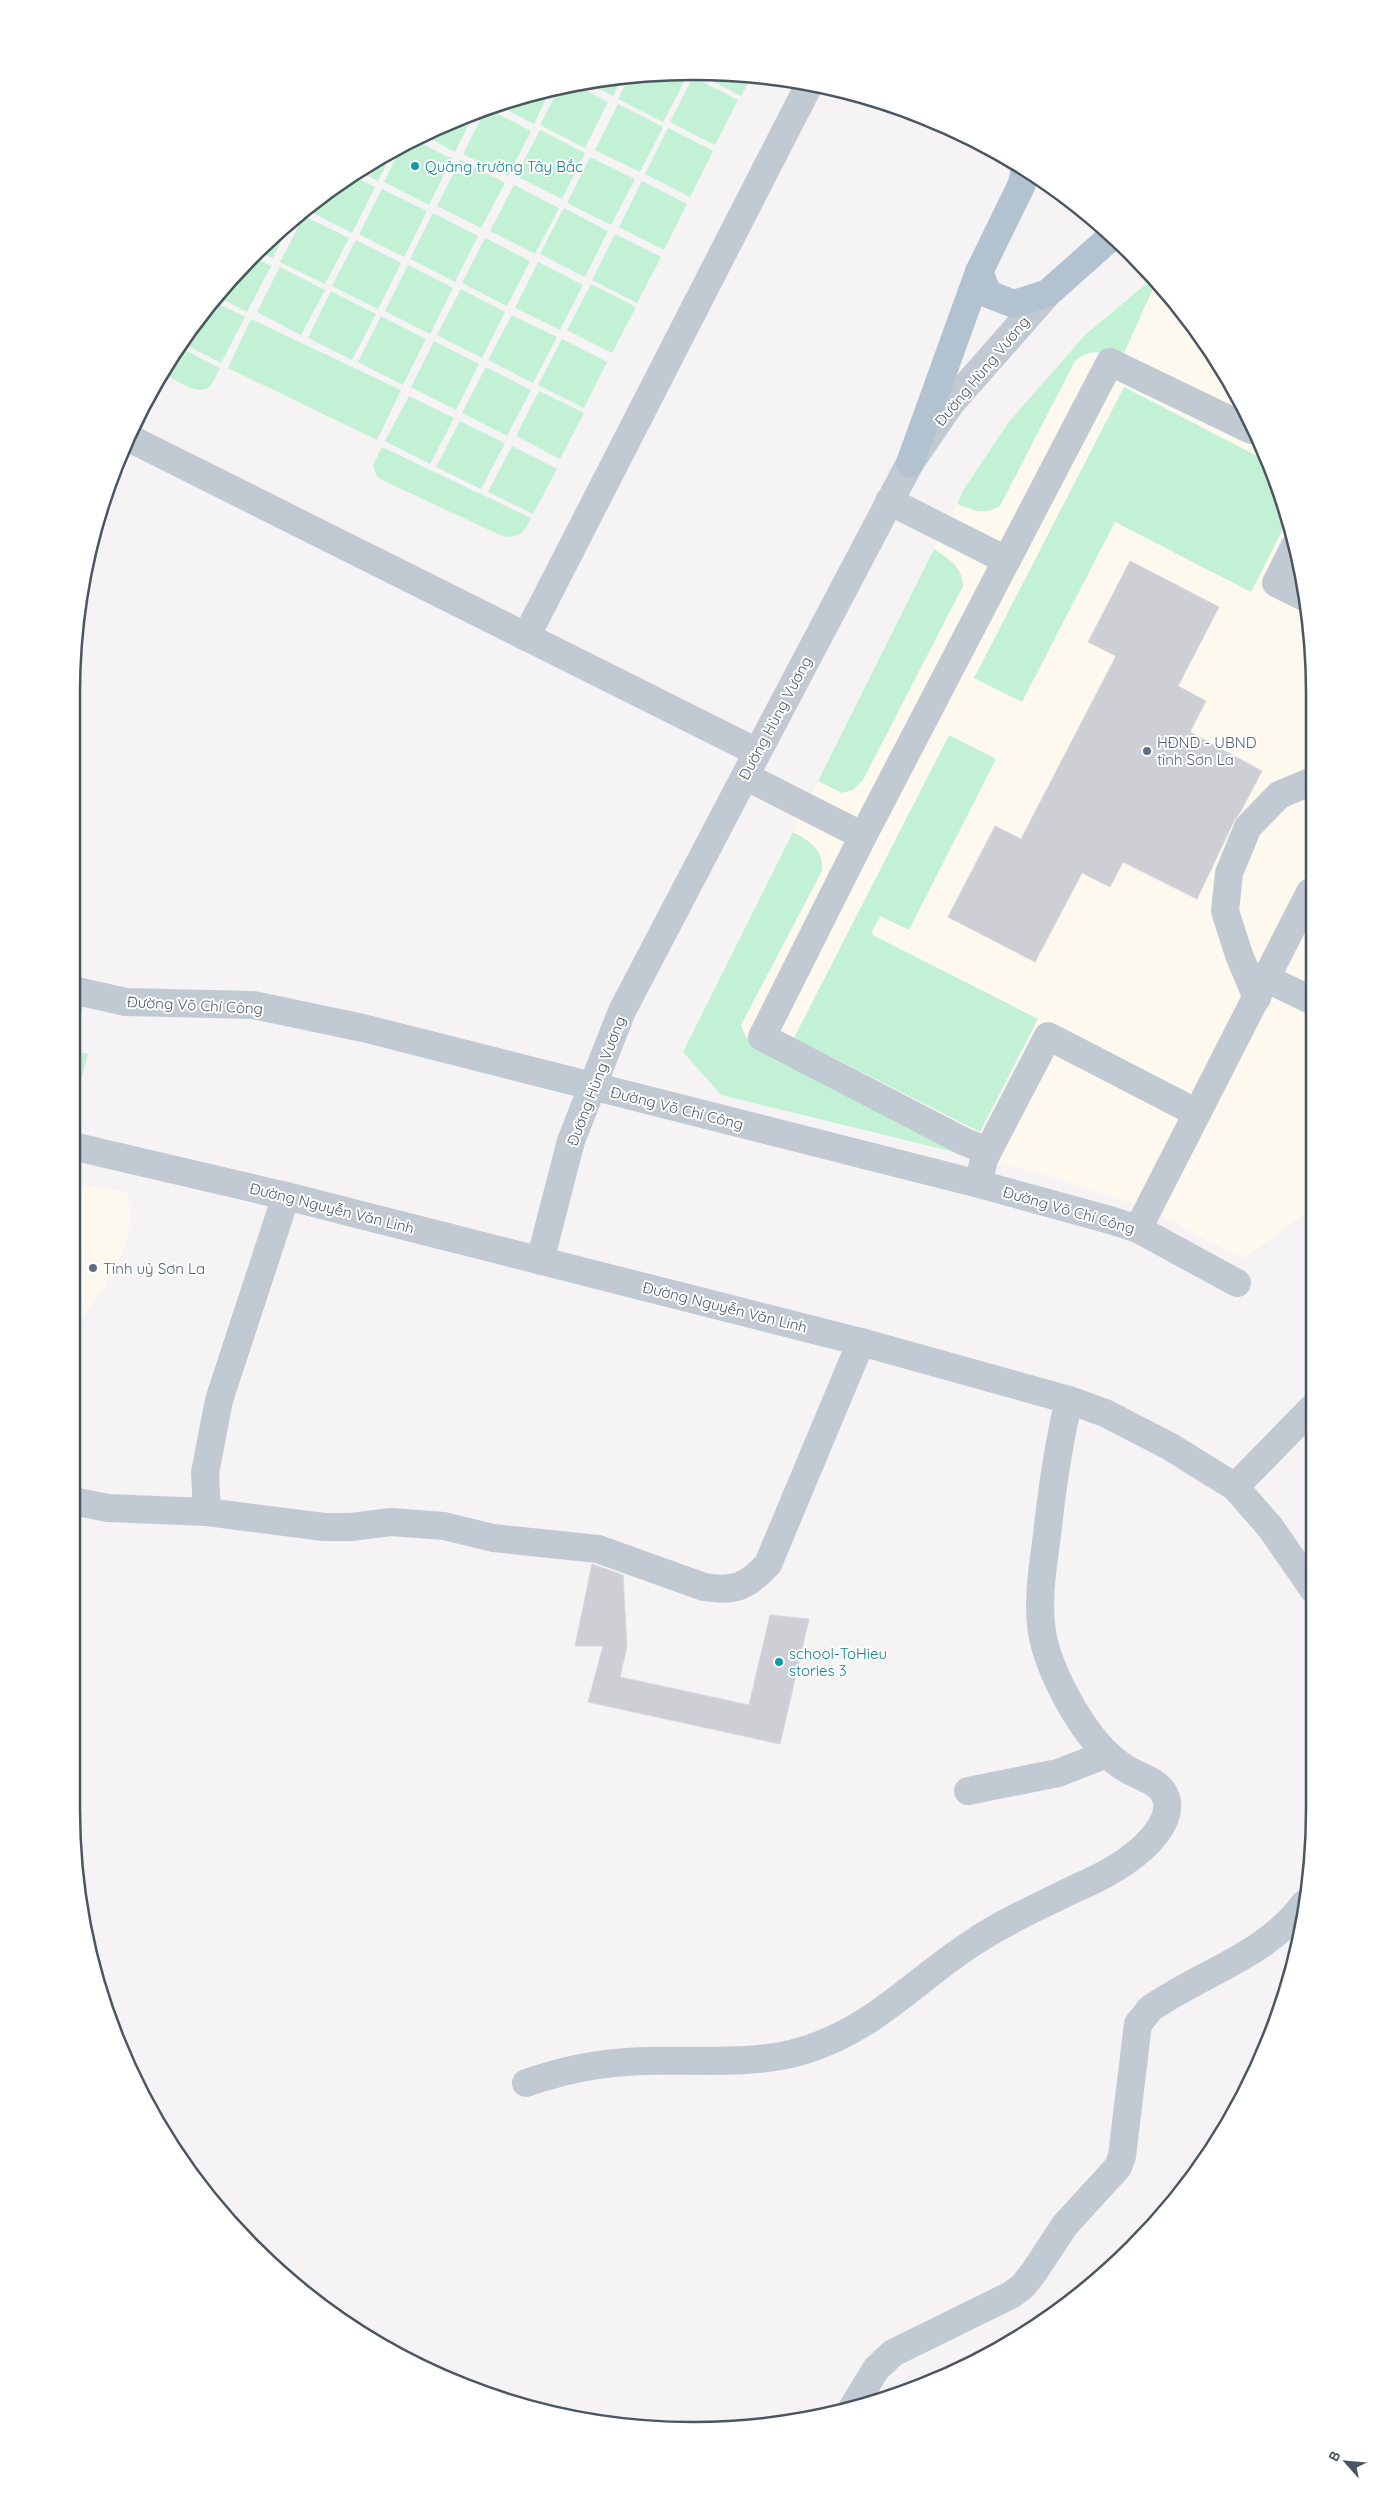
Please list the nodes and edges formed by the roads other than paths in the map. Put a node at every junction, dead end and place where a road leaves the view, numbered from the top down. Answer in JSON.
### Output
{"nodes":[{"id":1,"x":806,"y":91,"type":"edge"},
{"id":2,"x":1023,"y":176,"type":"edge"},
{"id":3,"x":1106,"y":241,"type":"edge"},
{"id":4,"x":979,"y":272,"type":"junction"},
{"id":5,"x":1048,"y":293,"type":"junction"},
{"id":6,"x":1245,"y":427,"type":"edge"},
{"id":7,"x":135,"y":441,"type":"edge"},
{"id":8,"x":910,"y":463,"type":"junction"},
{"id":9,"x":889,"y":501,"type":"junction"},
{"id":10,"x":1290,"y":555,"type":"edge"},
{"id":11,"x":1006,"y":560,"type":"junction"},
{"id":12,"x":1298,"y":594,"type":"edge"},
{"id":13,"x":526,"y":637,"type":"junction"},
{"id":14,"x":757,"y":752,"type":"junction"},
{"id":15,"x":745,"y":776,"type":"junction"},
{"id":16,"x":1306,"y":784,"type":"edge"},
{"id":17,"x":862,"y":836,"type":"junction"},
{"id":18,"x":1306,"y":900,"type":"edge"},
{"id":19,"x":1262,"y":988,"type":"junction"},
{"id":20,"x":80,"y":992,"type":"edge"},
{"id":21,"x":1306,"y":999,"type":"edge"},
{"id":22,"x":593,"y":1086,"type":"junction"},
{"id":23,"x":1198,"y":1113,"type":"junction"},
{"id":24,"x":80,"y":1148,"type":"edge"},
{"id":25,"x":988,"y":1151,"type":"junction"},
{"id":26,"x":979,"y":1184,"type":"junction"},
{"id":27,"x":286,"y":1196,"type":"junction"},
{"id":28,"x":1138,"y":1229,"type":"junction"},
{"id":29,"x":540,"y":1261,"type":"junction"},
{"id":30,"x":1237,"y":1283,"type":"dead end"},
{"id":31,"x":861,"y":1342,"type":"junction"},
{"id":32,"x":1069,"y":1400,"type":"junction"},
{"id":33,"x":1306,"y":1414,"type":"edge"},
{"id":34,"x":1234,"y":1487,"type":"junction"},
{"id":35,"x":80,"y":1503,"type":"edge"},
{"id":36,"x":207,"y":1512,"type":"junction"},
{"id":37,"x":1306,"y":1579,"type":"edge"},
{"id":38,"x":1107,"y":1754,"type":"junction"},
{"id":39,"x":968,"y":1791,"type":"dead end"},
{"id":40,"x":1296,"y":1915,"type":"edge"},
{"id":41,"x":526,"y":2083,"type":"dead end"},
{"id":42,"x":858,"y":2399,"type":"edge"}],
"edges":[{"from":1,"to":13,"type":"street"},
{"from":2,"to":4,"type":"main road"},
{"from":3,"to":5,"type":"main road","name":"Đường Hùng Vương"},
{"from":4,"to":5,"type":"main road"},
{"from":4,"to":8,"type":"main road"},
{"from":5,"to":8,"type":"street","name":"Đường Hùng Vương"},
{"from":6,"to":11,"type":"street"},
{"from":7,"to":13,"type":"street"},
{"from":8,"to":9,"type":"street","name":"Đường Hùng Vương"},
{"from":9,"to":11,"type":"street"},
{"from":9,"to":14,"type":"street","name":"Đường Hùng Vương"},
{"from":10,"to":12,"type":"street"},
{"from":11,"to":17,"type":"street"},
{"from":13,"to":14,"type":"street"},
{"from":14,"to":15,"type":"street","name":"Đường Hùng Vương"},
{"from":15,"to":17,"type":"street"},
{"from":15,"to":22,"type":"street","name":"Đường Hùng Vương"},
{"from":16,"to":19,"type":"street"},
{"from":17,"to":25,"type":"street"},
{"from":18,"to":19,"type":"street"},
{"from":19,"to":21,"type":"street"},
{"from":19,"to":23,"type":"street"},
{"from":20,"to":22,"type":"street","name":"Đường Võ Chí Công"},
{"from":22,"to":26,"type":"street","name":"Đường Võ Chí Công"},
{"from":22,"to":29,"type":"street","name":"Đường Hùng Vương"},
{"from":23,"to":25,"type":"street"},
{"from":23,"to":28,"type":"street"},
{"from":24,"to":27,"type":"street","name":"Đường Nguyễn Văn Linh"},
{"from":25,"to":26,"type":"street"},
{"from":26,"to":28,"type":"street","name":"Đường Võ Chí Công"},
{"from":27,"to":29,"type":"street","name":"Đường Nguyễn Văn Linh"},
{"from":27,"to":36,"type":"street"},
{"from":28,"to":30,"type":"street","name":"Đường Võ Chí Công"},
{"from":29,"to":31,"type":"street","name":"Đường Nguyễn Văn Linh"},
{"from":31,"to":32,"type":"street","name":"Đường Nguyễn Văn Linh"},
{"from":31,"to":36,"type":"street"},
{"from":32,"to":34,"type":"street","name":"Đường Nguyễn Văn Linh"},
{"from":32,"to":38,"type":"street"},
{"from":33,"to":34,"type":"street"},
{"from":34,"to":37,"type":"street","name":"Đường Nguyễn Văn Linh"},
{"from":35,"to":36,"type":"street"},
{"from":38,"to":39,"type":"street"},
{"from":38,"to":41,"type":"street"},
{"from":40,"to":42,"type":"street"}]}
